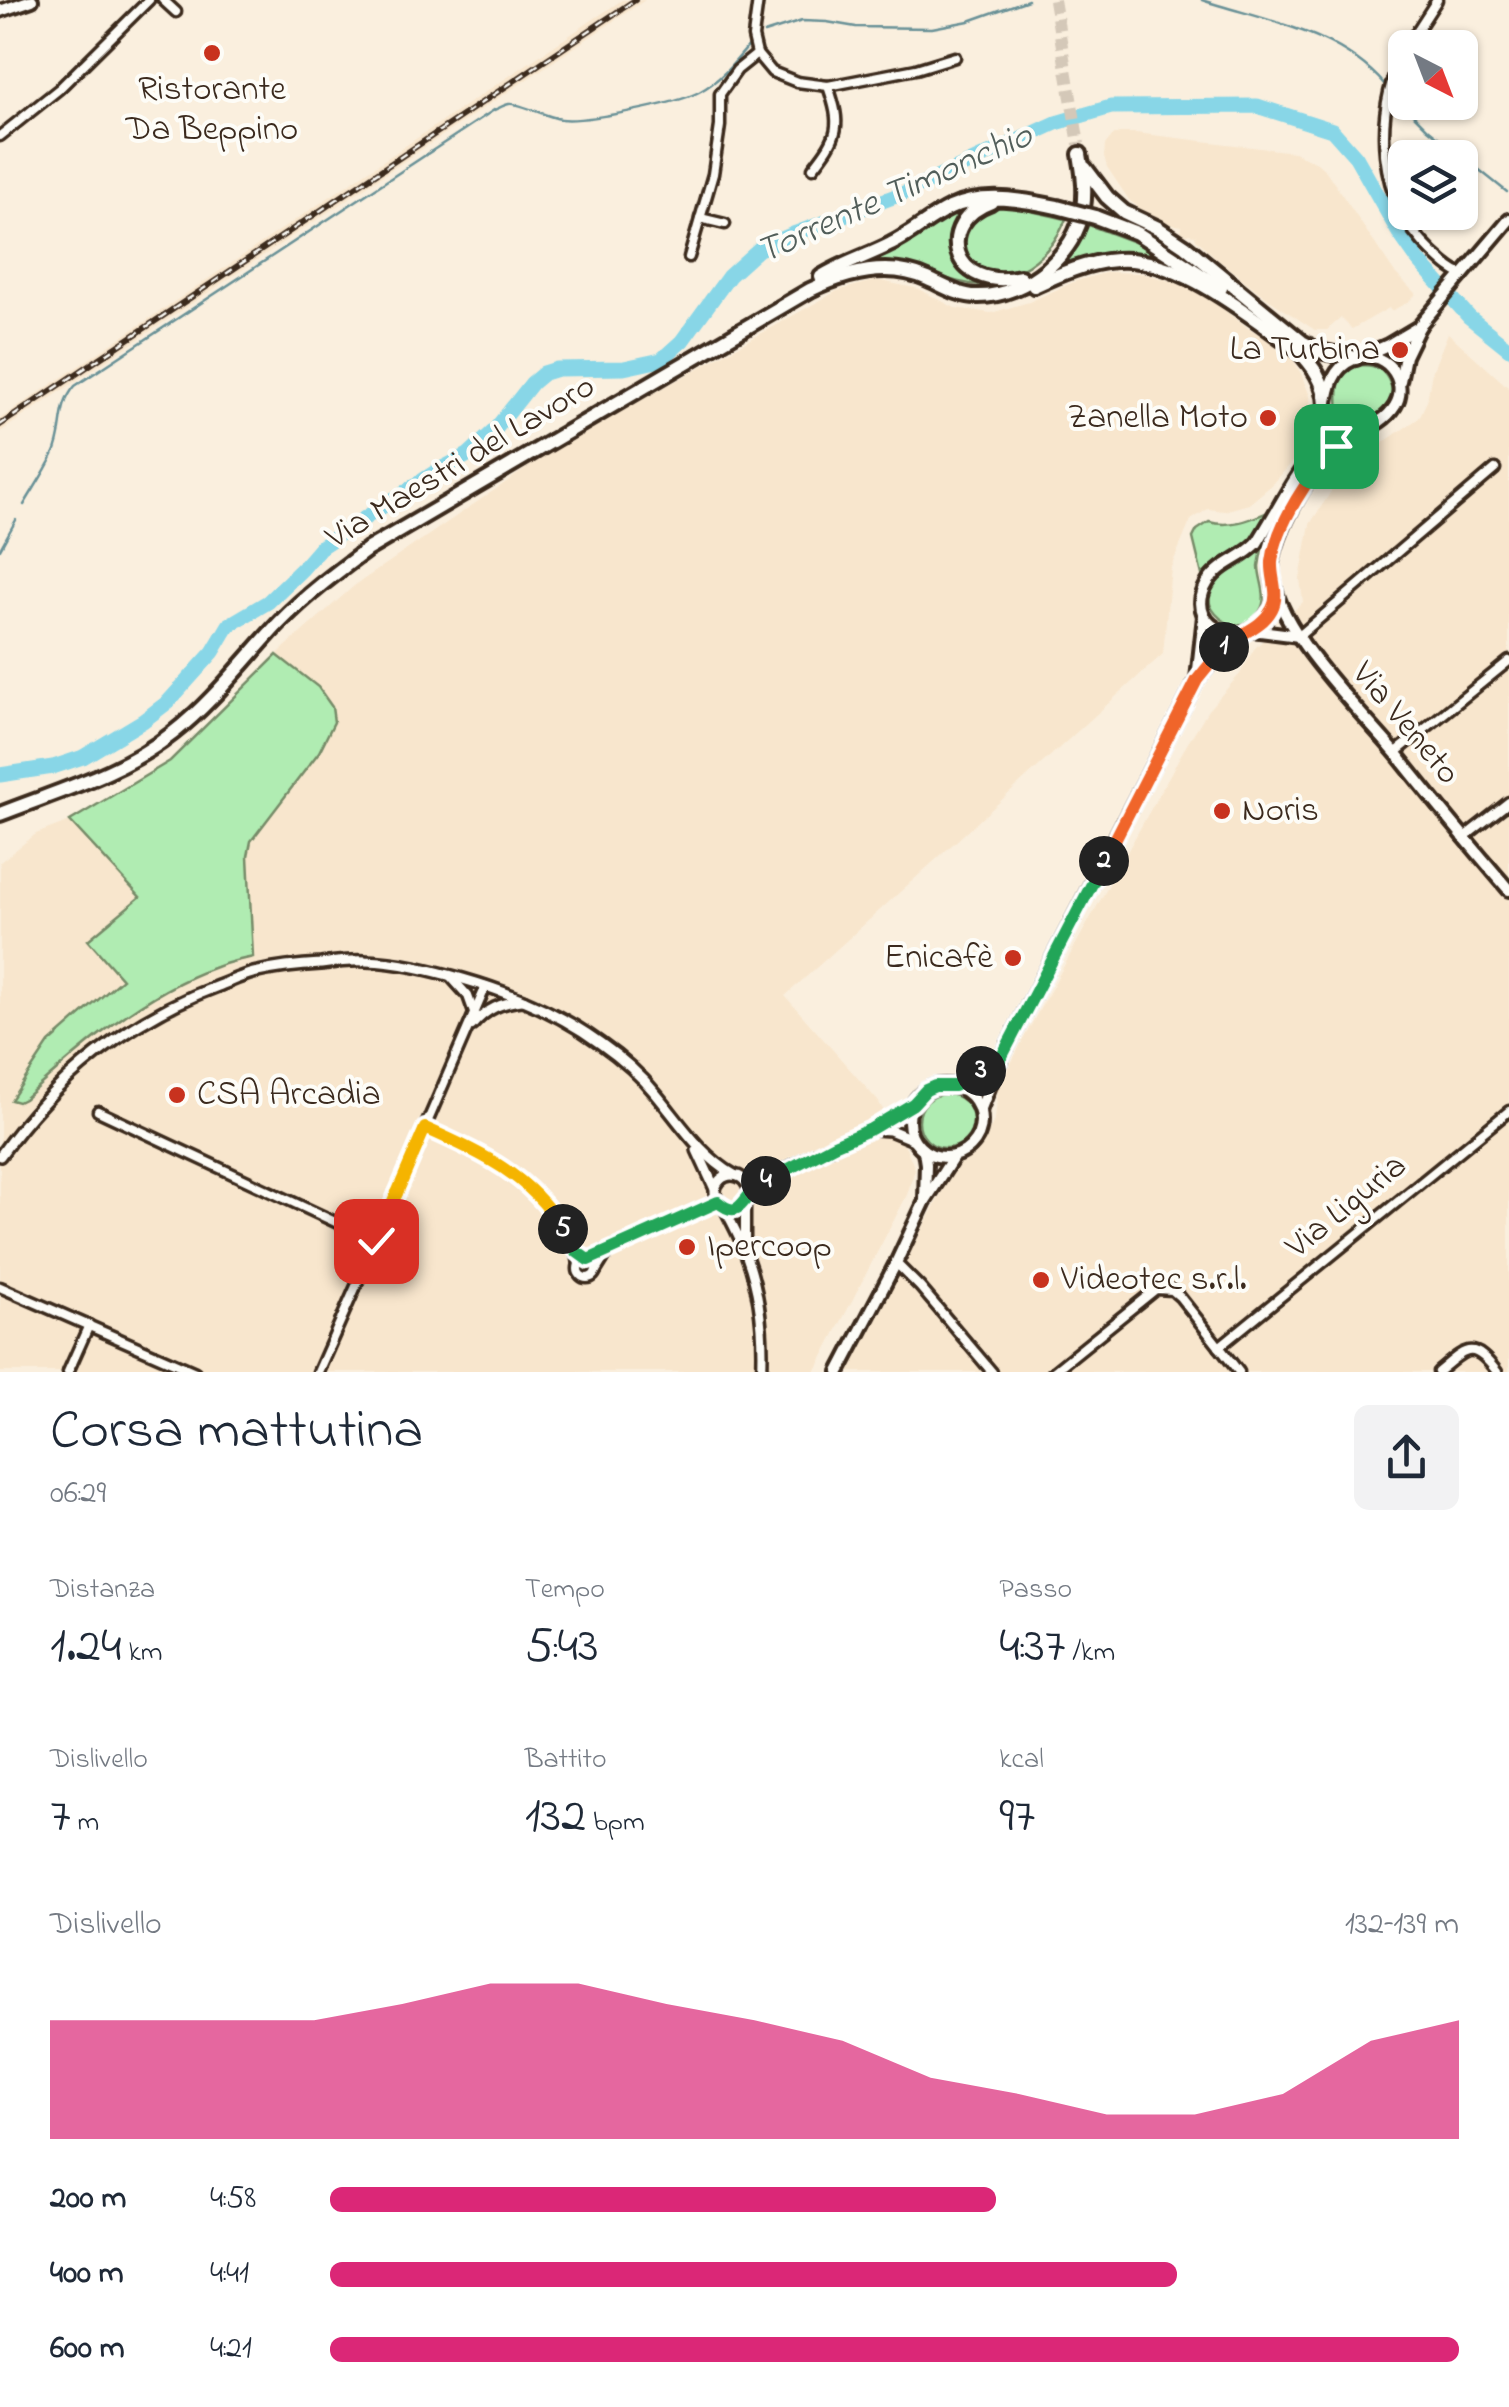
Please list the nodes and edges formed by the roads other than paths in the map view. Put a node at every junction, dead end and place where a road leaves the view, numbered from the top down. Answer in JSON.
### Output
{"nodes":[{"id":1,"x":32,"y":0,"type":"edge"},
{"id":2,"x":149,"y":0,"type":"edge"},
{"id":3,"x":163,"y":0,"type":"edge"},
{"id":4,"x":758,"y":0,"type":"edge"},
{"id":5,"x":1437,"y":0,"type":"edge"},
{"id":6,"x":0,"y":11,"type":"edge"},
{"id":7,"x":176,"y":12,"type":"dead end"},
{"id":8,"x":1418,"y":30,"type":"edge"},
{"id":9,"x":755,"y":46,"type":"junction"},
{"id":10,"x":955,"y":57,"type":"dead end"},
{"id":11,"x":828,"y":86,"type":"junction"},
{"id":12,"x":1388,"y":96,"type":"edge"},
{"id":13,"x":0,"y":136,"type":"edge"},
{"id":14,"x":1080,"y":153,"type":"junction"},
{"id":15,"x":813,"y":168,"type":"dead end"},
{"id":16,"x":998,"y":199,"type":"junction"},
{"id":17,"x":700,"y":218,"type":"junction"},
{"id":18,"x":1509,"y":220,"type":"edge"},
{"id":19,"x":724,"y":224,"type":"dead end"},
{"id":20,"x":689,"y":257,"type":"dead end"},
{"id":21,"x":1020,"y":278,"type":"junction"},
{"id":22,"x":1460,"y":278,"type":"junction"},
{"id":23,"x":940,"y":285,"type":"junction"},
{"id":24,"x":978,"y":296,"type":"junction"},
{"id":25,"x":1420,"y":325,"type":"junction"},
{"id":26,"x":736,"y":334,"type":"junction"},
{"id":27,"x":1299,"y":345,"type":"junction"},
{"id":28,"x":1360,"y":356,"type":"junction"},
{"id":29,"x":1400,"y":382,"type":"junction"},
{"id":30,"x":1326,"y":405,"type":"junction"},
{"id":31,"x":1495,"y":469,"type":"dead end"},
{"id":32,"x":1276,"y":595,"type":"junction"},
{"id":33,"x":1204,"y":616,"type":"junction"},
{"id":34,"x":1245,"y":632,"type":"junction"},
{"id":35,"x":1299,"y":636,"type":"junction"},
{"id":36,"x":1509,"y":661,"type":"edge"},
{"id":37,"x":1197,"y":680,"type":"junction"},
{"id":38,"x":1395,"y":752,"type":"junction"},
{"id":39,"x":1509,"y":802,"type":"edge"},
{"id":40,"x":0,"y":814,"type":"edge"},
{"id":41,"x":1463,"y":838,"type":"junction"},
{"id":42,"x":1509,"y":890,"type":"edge"},
{"id":43,"x":449,"y":976,"type":"junction"},
{"id":44,"x":486,"y":986,"type":"junction"},
{"id":45,"x":524,"y":1000,"type":"junction"},
{"id":46,"x":474,"y":1013,"type":"junction"},
{"id":47,"x":466,"y":1033,"type":"junction"},
{"id":48,"x":1000,"y":1060,"type":"junction"},
{"id":49,"x":954,"y":1086,"type":"junction"},
{"id":50,"x":913,"y":1104,"type":"junction"},
{"id":51,"x":98,"y":1111,"type":"dead end"},
{"id":52,"x":980,"y":1111,"type":"junction"},
{"id":53,"x":1509,"y":1111,"type":"edge"},
{"id":54,"x":425,"y":1128,"type":"junction"},
{"id":55,"x":871,"y":1129,"type":"junction"},
{"id":56,"x":914,"y":1140,"type":"junction"},
{"id":57,"x":694,"y":1143,"type":"junction"},
{"id":58,"x":924,"y":1151,"type":"junction"},
{"id":59,"x":0,"y":1156,"type":"edge"},
{"id":60,"x":954,"y":1156,"type":"junction"},
{"id":61,"x":774,"y":1175,"type":"junction"},
{"id":62,"x":739,"y":1177,"type":"junction"},
{"id":63,"x":715,"y":1189,"type":"junction"},
{"id":64,"x":747,"y":1199,"type":"junction"},
{"id":65,"x":925,"y":1201,"type":"junction"},
{"id":66,"x":721,"y":1204,"type":"junction"},
{"id":67,"x":376,"y":1241,"type":"junction"},
{"id":68,"x":610,"y":1250,"type":"junction"},
{"id":69,"x":745,"y":1250,"type":"junction"},
{"id":70,"x":577,"y":1252,"type":"junction"},
{"id":71,"x":588,"y":1260,"type":"junction"},
{"id":72,"x":896,"y":1264,"type":"junction"},
{"id":73,"x":578,"y":1265,"type":"junction"},
{"id":74,"x":596,"y":1271,"type":"junction"},
{"id":75,"x":0,"y":1287,"type":"edge"},
{"id":76,"x":89,"y":1325,"type":"junction"},
{"id":77,"x":1219,"y":1347,"type":"junction"},
{"id":78,"x":68,"y":1372,"type":"edge"},
{"id":79,"x":195,"y":1372,"type":"edge"},
{"id":80,"x":318,"y":1372,"type":"edge"},
{"id":81,"x":762,"y":1372,"type":"edge"},
{"id":82,"x":839,"y":1372,"type":"edge"},
{"id":83,"x":992,"y":1372,"type":"edge"},
{"id":84,"x":1053,"y":1372,"type":"edge"},
{"id":85,"x":1238,"y":1372,"type":"edge"},
{"id":86,"x":1438,"y":1372,"type":"edge"},
{"id":87,"x":1497,"y":1372,"type":"edge"}],
"edges":[{"from":1,"to":6,"type":"main road"},
{"from":2,"to":13,"type":"street"},
{"from":3,"to":7,"type":"street"},
{"from":4,"to":9,"type":"street"},
{"from":5,"to":8,"type":"street"},
{"from":9,"to":11,"type":"street"},
{"from":9,"to":17,"type":"street"},
{"from":10,"to":11,"type":"street"},
{"from":11,"to":15,"type":"street"},
{"from":12,"to":22,"type":"street"},
{"from":14,"to":21,"type":"highway"},
{"from":14,"to":24,"type":"highway"},
{"from":14,"to":27,"type":"highway"},
{"from":16,"to":21,"type":"highway"},
{"from":16,"to":26,"type":"highway"},
{"from":16,"to":27,"type":"highway","bridge":true},
{"from":17,"to":19,"type":"street"},
{"from":17,"to":20,"type":"street"},
{"from":18,"to":22,"type":"main road"},
{"from":21,"to":23,"type":"highway"},
{"from":22,"to":25,"type":"main road"},
{"from":23,"to":24,"type":"highway"},
{"from":23,"to":26,"type":"highway","name":"Via Maestri del Lavoro"},
{"from":24,"to":27,"type":"highway"},
{"from":25,"to":28,"type":"main road"},
{"from":25,"to":29,"type":"main road"},
{"from":26,"to":40,"type":"highway","name":"Via Maestri del Lavoro"},
{"from":27,"to":28,"type":"highway"},
{"from":27,"to":30,"type":"highway"},
{"from":28,"to":29,"type":"main road"},
{"from":28,"to":30,"type":"main road"},
{"from":29,"to":32,"type":"main road"},
{"from":30,"to":33,"type":"main road"},
{"from":31,"to":35,"type":"street"},
{"from":32,"to":34,"type":"main road"},
{"from":32,"to":35,"type":"main road","name":"Via Veneto"},
{"from":33,"to":34,"type":"main road"},
{"from":33,"to":37,"type":"main road"},
{"from":34,"to":35,"type":"main road"},
{"from":34,"to":37,"type":"main road"},
{"from":35,"to":38,"type":"main road","name":"Via Veneto"},
{"from":36,"to":38,"type":"street"},
{"from":37,"to":48,"type":"main road"},
{"from":38,"to":41,"type":"main road","name":"Via Veneto"},
{"from":39,"to":41,"type":"street"},
{"from":41,"to":42,"type":"main road","name":"Via Veneto"},
{"from":43,"to":44,"type":"street"},
{"from":43,"to":46,"type":"street"},
{"from":43,"to":59,"type":"street"},
{"from":44,"to":45,"type":"street"},
{"from":44,"to":46,"type":"street"},
{"from":45,"to":47,"type":"street"},
{"from":45,"to":57,"type":"street"},
{"from":46,"to":47,"type":"street"},
{"from":47,"to":54,"type":"street"},
{"from":48,"to":49,"type":"main road"},
{"from":48,"to":52,"type":"main road"},
{"from":49,"to":50,"type":"main road"},
{"from":49,"to":52,"type":"main road"},
{"from":50,"to":55,"type":"street"},
{"from":50,"to":56,"type":"main road"},
{"from":51,"to":67,"type":"street"},
{"from":52,"to":60,"type":"main road"},
{"from":53,"to":77,"type":"street","name":"Via Liguria"},
{"from":54,"to":67,"type":"street"},
{"from":54,"to":70,"type":"street"},
{"from":55,"to":56,"type":"street"},
{"from":55,"to":61,"type":"street"},
{"from":56,"to":58,"type":"main road"},
{"from":57,"to":62,"type":"street"},
{"from":57,"to":63,"type":"street"},
{"from":58,"to":60,"type":"main road"},
{"from":58,"to":65,"type":"main road"},
{"from":60,"to":65,"type":"main road"},
{"from":61,"to":62,"type":"street"},
{"from":61,"to":64,"type":"street"},
{"from":62,"to":63,"type":"street"},
{"from":62,"to":64,"type":"street"},
{"from":63,"to":66,"type":"street"},
{"from":64,"to":66,"type":"street"},
{"from":64,"to":69,"type":"street"},
{"from":65,"to":72,"type":"main road"},
{"from":66,"to":68,"type":"street"},
{"from":66,"to":69,"type":"street"},
{"from":67,"to":80,"type":"street"},
{"from":68,"to":71,"type":"street"},
{"from":68,"to":74,"type":"street"},
{"from":69,"to":81,"type":"street"},
{"from":70,"to":71,"type":"street"},
{"from":70,"to":73,"type":"street"},
{"from":71,"to":73,"type":"street"},
{"from":71,"to":74,"type":"street"},
{"from":72,"to":82,"type":"main road"},
{"from":72,"to":83,"type":"street"},
{"from":73,"to":74,"type":"street"},
{"from":75,"to":76,"type":"street"},
{"from":76,"to":78,"type":"street"},
{"from":76,"to":79,"type":"street"},
{"from":77,"to":84,"type":"street"},
{"from":77,"to":85,"type":"street"},
{"from":86,"to":87,"type":"street"}]}
